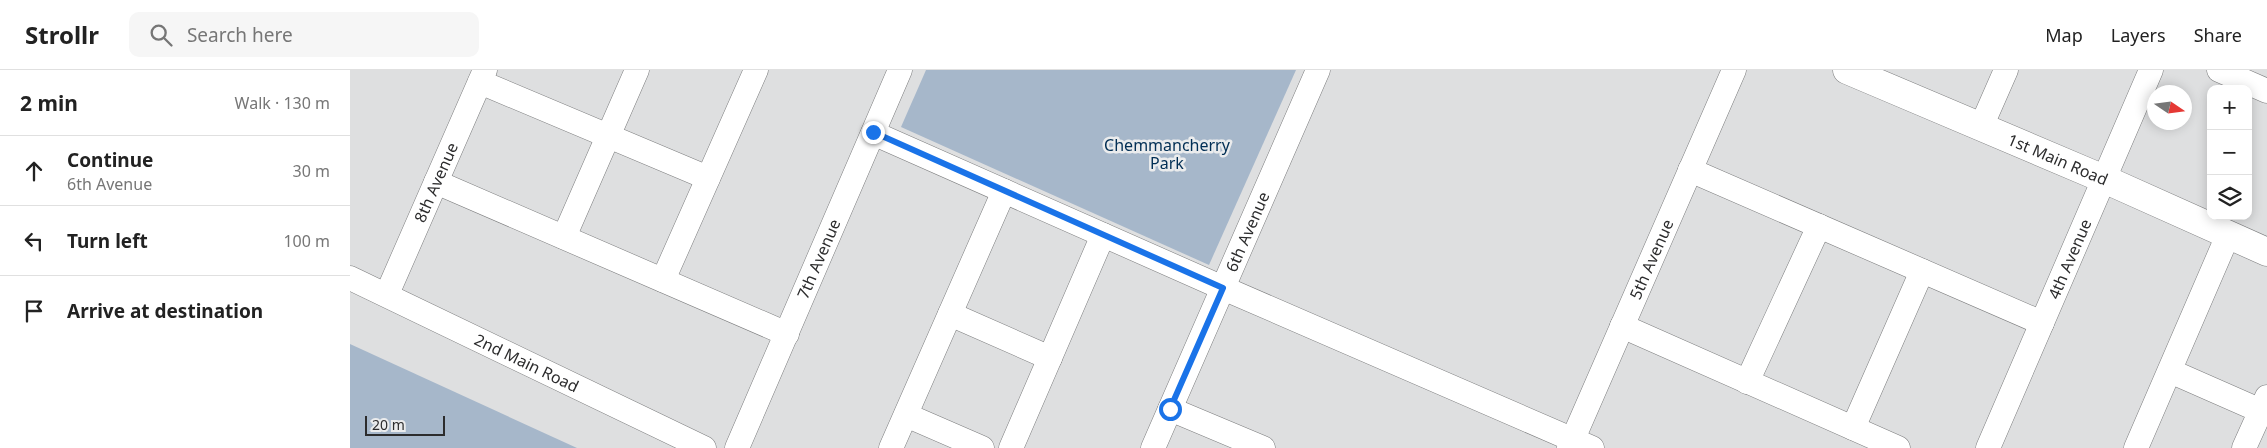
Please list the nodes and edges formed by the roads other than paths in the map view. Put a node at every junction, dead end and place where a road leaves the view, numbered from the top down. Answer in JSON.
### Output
{"nodes":[{"id":1,"x":637,"y":70,"type":"edge"},
{"id":2,"x":756,"y":70,"type":"edge"},
{"id":3,"x":900,"y":70,"type":"edge"},
{"id":4,"x":1318,"y":70,"type":"edge"},
{"id":5,"x":1734,"y":70,"type":"edge"},
{"id":6,"x":1847,"y":70,"type":"edge"},
{"id":7,"x":2006,"y":70,"type":"edge"},
{"id":8,"x":2151,"y":70,"type":"edge"},
{"id":9,"x":2219,"y":70,"type":"edge"},
{"id":10,"x":482,"y":76,"type":"edge"},
{"id":11,"x":1881,"y":77,"type":"edge"},
{"id":12,"x":2267,"y":91,"type":"edge"},
{"id":13,"x":1981,"y":127,"type":"junction"},
{"id":14,"x":873,"y":132,"type":"junction"},
{"id":15,"x":608,"y":136,"type":"junction"},
{"id":16,"x":1690,"y":170,"type":"junction"},
{"id":17,"x":708,"y":178,"type":"junction"},
{"id":18,"x":2104,"y":179,"type":"junction"},
{"id":19,"x":436,"y":182,"type":"junction"},
{"id":20,"x":1004,"y":191,"type":"junction"},
{"id":21,"x":1818,"y":226,"type":"junction"},
{"id":22,"x":1103,"y":235,"type":"junction"},
{"id":23,"x":2228,"y":235,"type":"junction"},
{"id":24,"x":564,"y":237,"type":"junction"},
{"id":25,"x":2267,"y":252,"type":"edge"},
{"id":26,"x":1922,"y":271,"type":"junction"},
{"id":27,"x":350,"y":278,"type":"edge"},
{"id":28,"x":664,"y":280,"type":"junction"},
{"id":29,"x":1223,"y":288,"type":"junction"},
{"id":30,"x":387,"y":294,"type":"junction"},
{"id":31,"x":950,"y":314,"type":"junction"},
{"id":32,"x":2042,"y":323,"type":"junction"},
{"id":33,"x":1622,"y":326,"type":"junction"},
{"id":34,"x":787,"y":334,"type":"junction"},
{"id":35,"x":1050,"y":358,"type":"junction"},
{"id":36,"x":2170,"y":371,"type":"junction"},
{"id":37,"x":1747,"y":382,"type":"junction"},
{"id":38,"x":2264,"y":403,"type":"edge"},
{"id":39,"x":1170,"y":409,"type":"junction"},
{"id":40,"x":906,"y":415,"type":"junction"},
{"id":41,"x":1853,"y":428,"type":"junction"},
{"id":42,"x":1578,"y":445,"type":"edge"},
{"id":43,"x":704,"y":448,"type":"edge"},
{"id":44,"x":737,"y":448,"type":"edge"},
{"id":45,"x":891,"y":448,"type":"edge"},
{"id":46,"x":982,"y":448,"type":"edge"},
{"id":47,"x":1011,"y":448,"type":"edge"},
{"id":48,"x":1153,"y":448,"type":"edge"},
{"id":49,"x":1264,"y":448,"type":"edge"},
{"id":50,"x":1898,"y":448,"type":"edge"},
{"id":51,"x":1988,"y":448,"type":"edge"},
{"id":52,"x":2136,"y":448,"type":"edge"},
{"id":53,"x":2244,"y":448,"type":"edge"}],
"edges":[{"from":1,"to":15,"type":"street"},
{"from":2,"to":17,"type":"street"},
{"from":3,"to":14,"type":"street","name":"7th Avenue"},
{"from":4,"to":29,"type":"street","name":"6th Avenue"},
{"from":5,"to":16,"type":"street","name":"5th Avenue"},
{"from":6,"to":11,"type":"street","name":"1st Main Road"},
{"from":7,"to":13,"type":"street"},
{"from":8,"to":18,"type":"street","name":"4th Avenue"},
{"from":9,"to":12,"type":"street"},
{"from":10,"to":15,"type":"street"},
{"from":10,"to":19,"type":"street","name":"8th Avenue"},
{"from":11,"to":13,"type":"street","name":"1st Main Road"},
{"from":13,"to":18,"type":"street","name":"1st Main Road"},
{"from":14,"to":20,"type":"street"},
{"from":14,"to":34,"type":"street","name":"7th Avenue"},
{"from":15,"to":17,"type":"street"},
{"from":15,"to":24,"type":"street"},
{"from":16,"to":21,"type":"street"},
{"from":16,"to":33,"type":"street","name":"5th Avenue"},
{"from":17,"to":28,"type":"street"},
{"from":18,"to":23,"type":"street","name":"1st Main Road"},
{"from":18,"to":32,"type":"street","name":"4th Avenue"},
{"from":19,"to":24,"type":"street"},
{"from":19,"to":30,"type":"street","name":"8th Avenue"},
{"from":20,"to":22,"type":"street"},
{"from":20,"to":31,"type":"street"},
{"from":21,"to":26,"type":"street"},
{"from":21,"to":37,"type":"street"},
{"from":22,"to":29,"type":"street"},
{"from":22,"to":35,"type":"street"},
{"from":23,"to":25,"type":"street","name":"1st Main Road"},
{"from":23,"to":36,"type":"street"},
{"from":24,"to":28,"type":"street"},
{"from":26,"to":32,"type":"street"},
{"from":26,"to":41,"type":"street"},
{"from":27,"to":30,"type":"street","name":"2nd Main Road"},
{"from":28,"to":34,"type":"street"},
{"from":29,"to":39,"type":"street","name":"6th Avenue"},
{"from":29,"to":42,"type":"street"},
{"from":30,"to":43,"type":"street","name":"2nd Main Road"},
{"from":31,"to":35,"type":"street"},
{"from":31,"to":40,"type":"street"},
{"from":32,"to":51,"type":"street","name":"4th Avenue"},
{"from":33,"to":37,"type":"street"},
{"from":33,"to":42,"type":"street","name":"5th Avenue"},
{"from":34,"to":44,"type":"street","name":"7th Avenue"},
{"from":35,"to":47,"type":"street"},
{"from":36,"to":38,"type":"street"},
{"from":36,"to":52,"type":"street"},
{"from":37,"to":41,"type":"street"},
{"from":38,"to":53,"type":"street"},
{"from":39,"to":48,"type":"street","name":"6th Avenue"},
{"from":39,"to":49,"type":"street"},
{"from":40,"to":45,"type":"street"},
{"from":40,"to":46,"type":"street"},
{"from":41,"to":50,"type":"street"}]}
